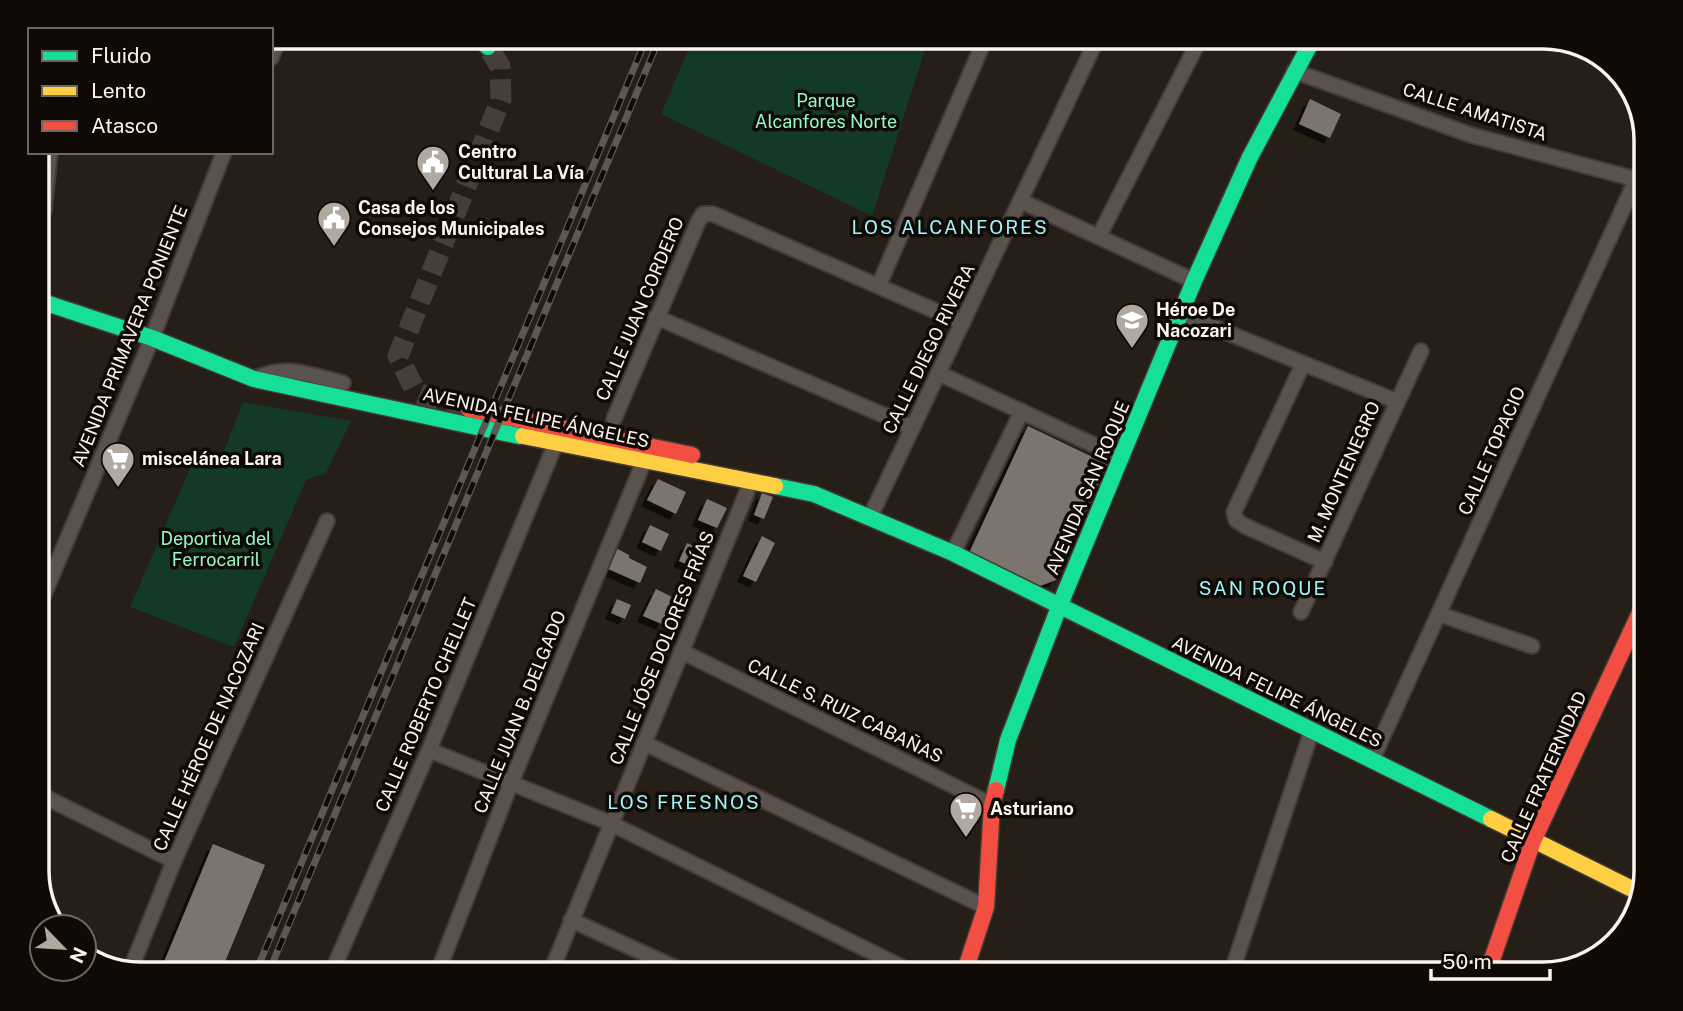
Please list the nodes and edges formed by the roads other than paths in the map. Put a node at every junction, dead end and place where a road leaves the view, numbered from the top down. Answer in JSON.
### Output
{"nodes":[{"id":1,"x":981,"y":49,"type":"edge"},
{"id":2,"x":1092,"y":49,"type":"edge"},
{"id":3,"x":1195,"y":49,"type":"edge"},
{"id":4,"x":1307,"y":49,"type":"edge"},
{"id":5,"x":1294,"y":71,"type":"junction"},
{"id":6,"x":222,"y":154,"type":"edge"},
{"id":7,"x":1634,"y":179,"type":"edge"},
{"id":8,"x":1634,"y":196,"type":"edge"},
{"id":9,"x":1021,"y":201,"type":"junction"},
{"id":10,"x":1099,"y":236,"type":"junction"},
{"id":11,"x":1194,"y":281,"type":"junction"},
{"id":12,"x":879,"y":285,"type":"junction"},
{"id":13,"x":49,"y":304,"type":"edge"},
{"id":14,"x":1181,"y":314,"type":"junction"},
{"id":15,"x":656,"y":317,"type":"junction"},
{"id":16,"x":963,"y":323,"type":"junction"},
{"id":17,"x":152,"y":338,"type":"junction"},
{"id":18,"x":1421,"y":351,"type":"dead end"},
{"id":19,"x":1303,"y":364,"type":"junction"},
{"id":20,"x":938,"y":373,"type":"junction"},
{"id":21,"x":254,"y":379,"type":"junction"},
{"id":22,"x":343,"y":383,"type":"dead end"},
{"id":23,"x":1396,"y":401,"type":"junction"},
{"id":24,"x":469,"y":409,"type":"tunnel mouth"},
{"id":25,"x":1022,"y":411,"type":"junction"},
{"id":26,"x":614,"y":419,"type":"dead end"},
{"id":27,"x":911,"y":427,"type":"junction"},
{"id":28,"x":553,"y":450,"type":"dead end"},
{"id":29,"x":1122,"y":458,"type":"junction"},
{"id":30,"x":642,"y":466,"type":"dead end"},
{"id":31,"x":747,"y":492,"type":"dead end"},
{"id":32,"x":872,"y":513,"type":"junction"},
{"id":33,"x":327,"y":521,"type":"dead end"},
{"id":34,"x":895,"y":527,"type":"junction"},
{"id":35,"x":953,"y":553,"type":"junction"},
{"id":36,"x":1325,"y":562,"type":"junction"},
{"id":37,"x":49,"y":583,"type":"edge"},
{"id":38,"x":1059,"y":607,"type":"junction"},
{"id":39,"x":1301,"y":612,"type":"dead end"},
{"id":40,"x":1439,"y":614,"type":"junction"},
{"id":41,"x":1634,"y":626,"type":"edge"},
{"id":42,"x":1532,"y":646,"type":"dead end"},
{"id":43,"x":681,"y":651,"type":"junction"},
{"id":44,"x":1312,"y":730,"type":"junction"},
{"id":45,"x":644,"y":743,"type":"junction"},
{"id":46,"x":429,"y":750,"type":"junction"},
{"id":47,"x":1372,"y":760,"type":"junction"},
{"id":48,"x":511,"y":783,"type":"junction"},
{"id":49,"x":49,"y":799,"type":"edge"},
{"id":50,"x":992,"y":805,"type":"junction"},
{"id":51,"x":610,"y":823,"type":"junction"},
{"id":52,"x":1533,"y":842,"type":"junction"},
{"id":53,"x":174,"y":861,"type":"junction"},
{"id":54,"x":1632,"y":889,"type":"edge"},
{"id":55,"x":986,"y":907,"type":"junction"},
{"id":56,"x":571,"y":920,"type":"junction"},
{"id":57,"x":134,"y":961,"type":"edge"},
{"id":58,"x":336,"y":962,"type":"edge"},
{"id":59,"x":442,"y":962,"type":"edge"},
{"id":60,"x":555,"y":962,"type":"edge"},
{"id":61,"x":663,"y":962,"type":"edge"},
{"id":62,"x":892,"y":962,"type":"edge"},
{"id":63,"x":968,"y":962,"type":"edge"},
{"id":64,"x":1235,"y":962,"type":"edge"},
{"id":65,"x":1491,"y":962,"type":"edge"}],
"edges":[{"from":1,"to":12,"type":"street"},
{"from":2,"to":9,"type":"street","name":"CALLE DIEGO RIVERA"},
{"from":3,"to":10,"type":"street"},
{"from":4,"to":5,"type":"street","name":"AVENIDA SAN ROQUE"},
{"from":5,"to":7,"type":"street","name":"CALLE AMATISTA"},
{"from":5,"to":11,"type":"street","name":"AVENIDA SAN ROQUE"},
{"from":6,"to":17,"type":"street","name":"AVENIDA PRIMAVERA PONIENTE"},
{"from":8,"to":40,"type":"street","name":"CALLE TOPACIO"},
{"from":9,"to":10,"type":"street"},
{"from":9,"to":16,"type":"street","name":"CALLE DIEGO RIVERA"},
{"from":10,"to":11,"type":"street"},
{"from":11,"to":14,"type":"street","name":"AVENIDA SAN ROQUE"},
{"from":12,"to":15,"type":"street","name":"CALLE JUAN CORDERO"},
{"from":12,"to":16,"type":"street"},
{"from":13,"to":17,"type":"street","name":"AVENIDA FELIPE ÁNGELES"},
{"from":14,"to":19,"type":"street","name":"M. MONTENEGRO"},
{"from":14,"to":29,"type":"street","name":"AVENIDA SAN ROQUE"},
{"from":15,"to":26,"type":"street","name":"CALLE JUAN CORDERO"},
{"from":15,"to":27,"type":"street"},
{"from":16,"to":20,"type":"street","name":"CALLE DIEGO RIVERA"},
{"from":17,"to":21,"type":"street","name":"AVENIDA FELIPE ÁNGELES"},
{"from":17,"to":37,"type":"street","name":"AVENIDA PRIMAVERA PONIENTE"},
{"from":18,"to":23,"type":"street"},
{"from":19,"to":23,"type":"street","name":"M. MONTENEGRO"},
{"from":19,"to":36,"type":"street"},
{"from":20,"to":25,"type":"street"},
{"from":20,"to":27,"type":"street","name":"CALLE DIEGO RIVERA"},
{"from":21,"to":22,"type":"street"},
{"from":21,"to":34,"type":"street","name":"AVENIDA FELIPE ÁNGELES"},
{"from":23,"to":36,"type":"street","name":"M. MONTENEGRO"},
{"from":24,"to":32,"type":"street","name":"AVENIDA FELIPE ÁNGELES"},
{"from":25,"to":29,"type":"street"},
{"from":25,"to":35,"type":"street"},
{"from":27,"to":32,"type":"street","name":"CALLE DIEGO RIVERA"},
{"from":28,"to":46,"type":"street","name":"CALLE ROBERTO CHELLET"},
{"from":29,"to":38,"type":"street","name":"AVENIDA SAN ROQUE"},
{"from":30,"to":48,"type":"street","name":"CALLE JUAN B. DELGADO"},
{"from":31,"to":43,"type":"street","name":"CALLE JÓSE DOLORES FRÍAS"},
{"from":32,"to":34,"type":"street","name":"AVENIDA FELIPE ÁNGELES"},
{"from":33,"to":53,"type":"street","name":"CALLE HÉROE DE NACOZARI"},
{"from":34,"to":35,"type":"street","name":"AVENIDA FELIPE ÁNGELES"},
{"from":35,"to":38,"type":"street","name":"AVENIDA FELIPE ÁNGELES"},
{"from":36,"to":39,"type":"street","name":"M. MONTENEGRO"},
{"from":38,"to":44,"type":"street","name":"AVENIDA FELIPE ÁNGELES"},
{"from":38,"to":50,"type":"street","name":"AVENIDA SAN ROQUE"},
{"from":40,"to":42,"type":"street"},
{"from":40,"to":47,"type":"street","name":"CALLE TOPACIO"},
{"from":41,"to":52,"type":"street","name":"CALLE FRATERNIDAD"},
{"from":43,"to":45,"type":"street","name":"CALLE JÓSE DOLORES FRÍAS"},
{"from":43,"to":50,"type":"street","name":"CALLE S. RUIZ CABAÑAS"},
{"from":44,"to":47,"type":"street","name":"AVENIDA FELIPE ÁNGELES"},
{"from":44,"to":64,"type":"street"},
{"from":45,"to":51,"type":"street","name":"CALLE JÓSE DOLORES FRÍAS"},
{"from":45,"to":55,"type":"street"},
{"from":46,"to":48,"type":"street"},
{"from":46,"to":58,"type":"street","name":"CALLE ROBERTO CHELLET"},
{"from":47,"to":52,"type":"street","name":"AVENIDA FELIPE ÁNGELES"},
{"from":48,"to":51,"type":"street"},
{"from":48,"to":59,"type":"street","name":"CALLE JUAN B. DELGADO"},
{"from":49,"to":53,"type":"street"},
{"from":50,"to":55,"type":"street","name":"AVENIDA SAN ROQUE"},
{"from":51,"to":56,"type":"street","name":"CALLE JÓSE DOLORES FRÍAS"},
{"from":51,"to":62,"type":"street"},
{"from":52,"to":54,"type":"street","name":"AVENIDA FELIPE ÁNGELES"},
{"from":52,"to":65,"type":"street","name":"CALLE FRATERNIDAD"},
{"from":53,"to":57,"type":"street","name":"CALLE HÉROE DE NACOZARI"},
{"from":55,"to":63,"type":"street","name":"AVENIDA SAN ROQUE"},
{"from":56,"to":60,"type":"street","name":"CALLE JÓSE DOLORES FRÍAS"},
{"from":56,"to":61,"type":"street"}]}
